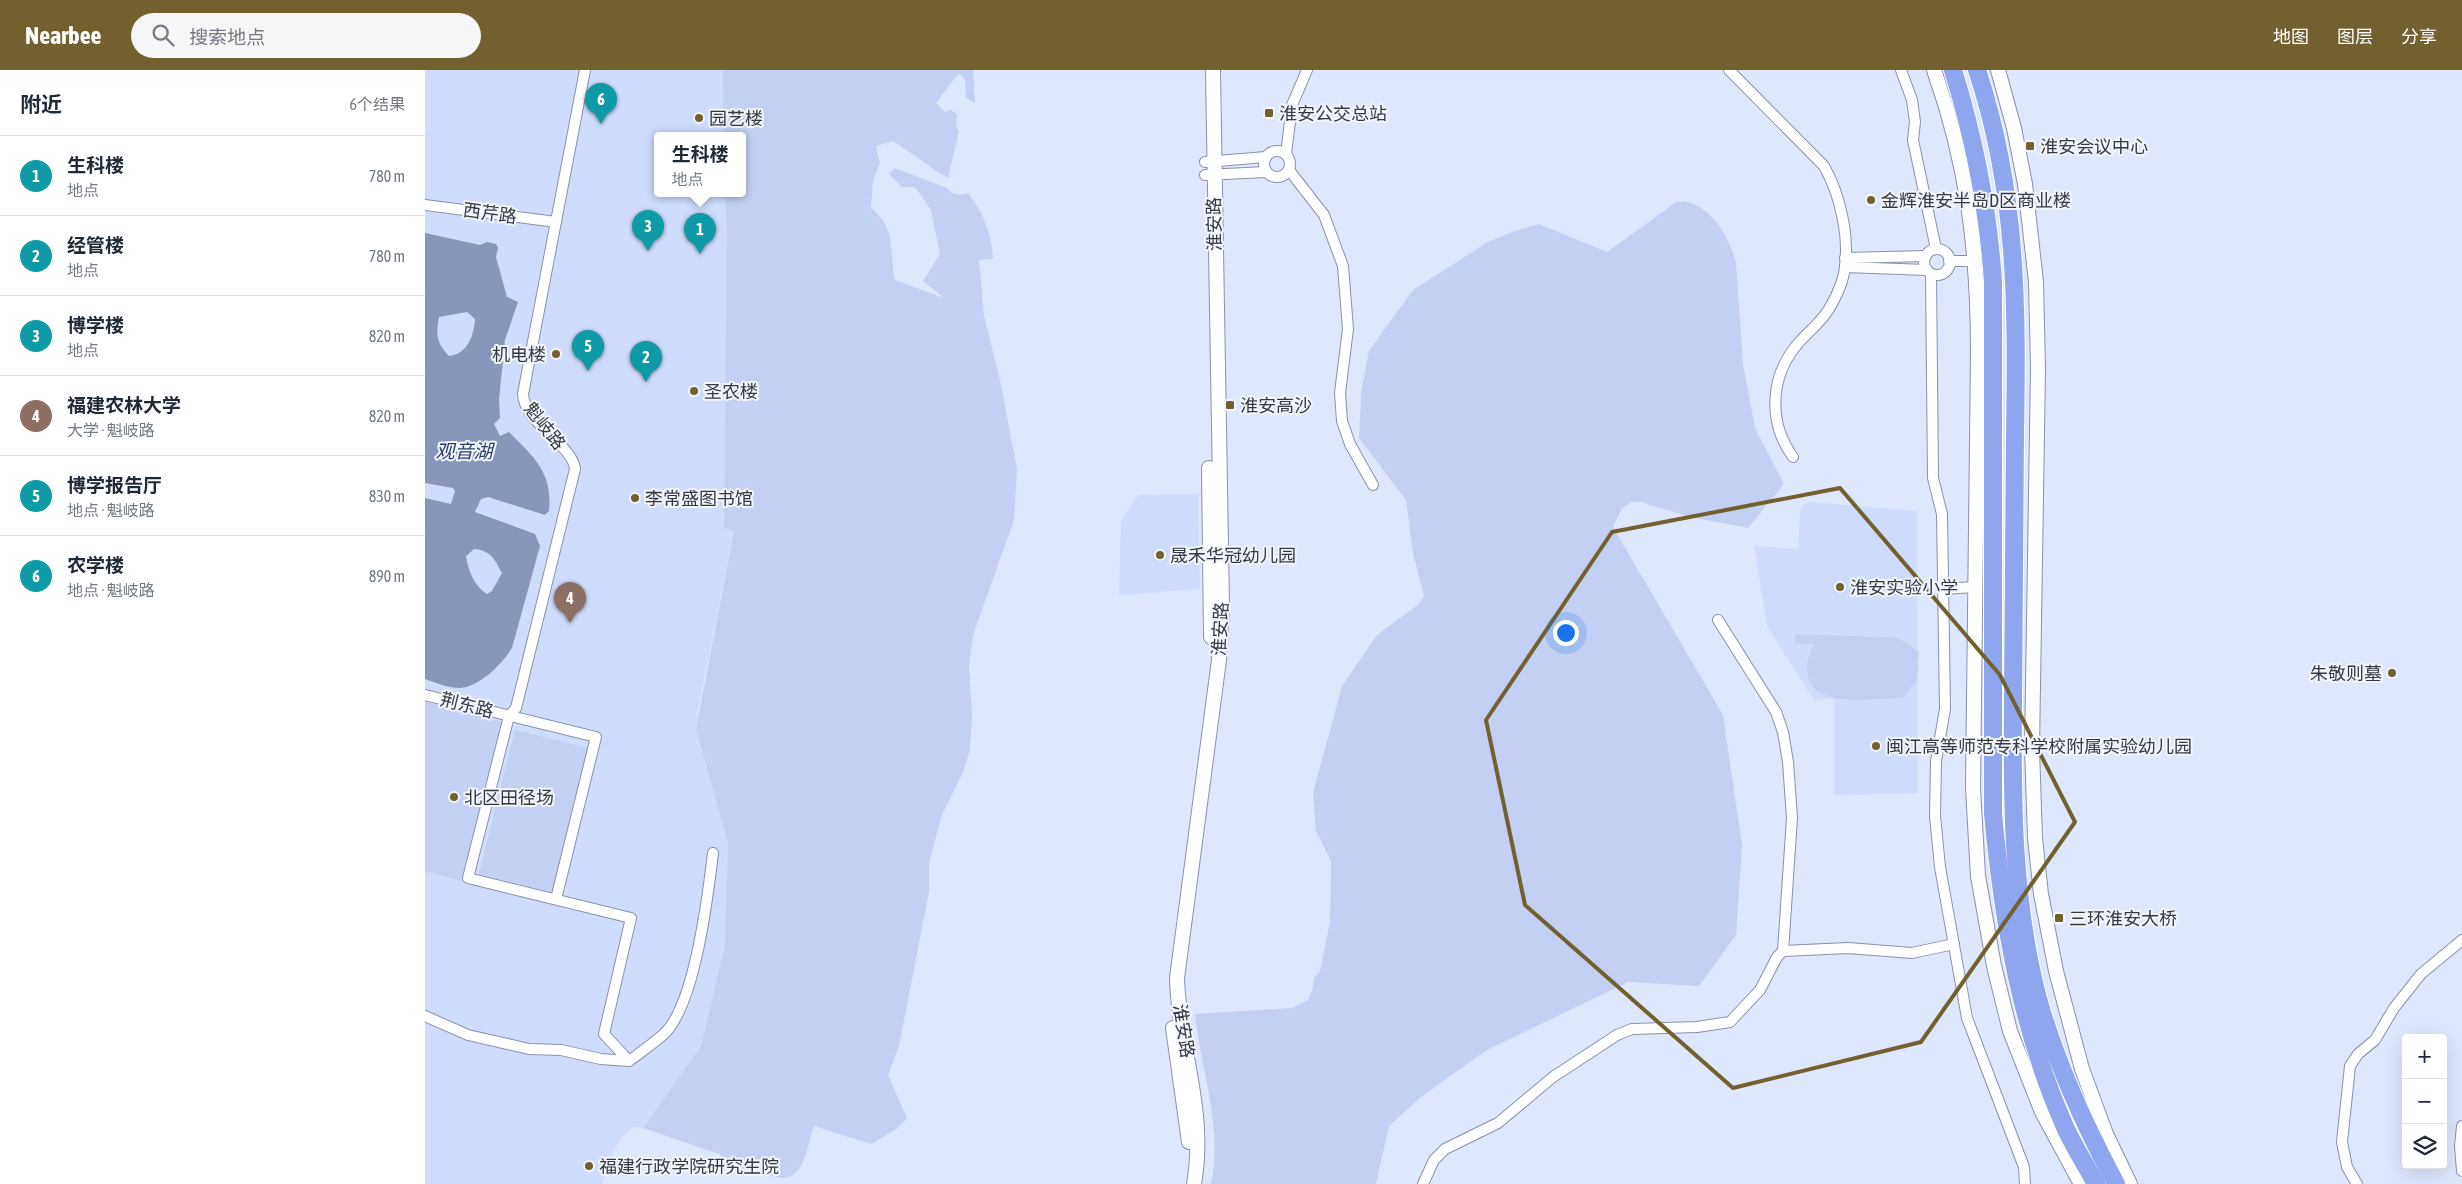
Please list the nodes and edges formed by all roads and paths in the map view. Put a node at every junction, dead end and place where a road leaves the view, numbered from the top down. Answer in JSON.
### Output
{"nodes":[{"id":1,"x":585,"y":70,"type":"edge"},
{"id":2,"x":1203,"y":70,"type":"edge"},
{"id":3,"x":1213,"y":70,"type":"edge"},
{"id":4,"x":1307,"y":70,"type":"edge"},
{"id":5,"x":1729,"y":70,"type":"edge"},
{"id":6,"x":1901,"y":70,"type":"edge"},
{"id":7,"x":1934,"y":70,"type":"edge"},
{"id":8,"x":1953,"y":70,"type":"edge"},
{"id":9,"x":1977,"y":70,"type":"edge"},
{"id":10,"x":1998,"y":70,"type":"edge"},
{"id":11,"x":1286,"y":154,"type":"junction"},
{"id":12,"x":1266,"y":157,"type":"junction"},
{"id":13,"x":1209,"y":169,"type":"junction"},
{"id":14,"x":1289,"y":170,"type":"junction"},
{"id":15,"x":1265,"y":172,"type":"junction"},
{"id":16,"x":425,"y":205,"type":"edge"},
{"id":17,"x":556,"y":222,"type":"junction"},
{"id":18,"x":1936,"y":250,"type":"junction"},
{"id":19,"x":1926,"y":256,"type":"junction"},
{"id":20,"x":2034,"y":258,"type":"junction"},
{"id":21,"x":2018,"y":259,"type":"dead end"},
{"id":22,"x":1949,"y":261,"type":"junction"},
{"id":23,"x":1980,"y":261,"type":"junction"},
{"id":24,"x":1845,"y":262,"type":"junction"},
{"id":25,"x":1929,"y":272,"type":"junction"},
{"id":26,"x":1793,"y":456,"type":"dead end"},
{"id":27,"x":1373,"y":485,"type":"dead end"},
{"id":28,"x":1974,"y":587,"type":"junction"},
{"id":29,"x":1944,"y":589,"type":"junction"},
{"id":30,"x":1719,"y":620,"type":"dead end"},
{"id":31,"x":425,"y":694,"type":"edge"},
{"id":32,"x":509,"y":716,"type":"junction"},
{"id":33,"x":713,"y":853,"type":"dead end"},
{"id":34,"x":556,"y":899,"type":"junction"},
{"id":35,"x":2462,"y":940,"type":"edge"},
{"id":36,"x":1954,"y":944,"type":"junction"},
{"id":37,"x":1783,"y":951,"type":"junction"},
{"id":38,"x":425,"y":1016,"type":"edge"},
{"id":39,"x":629,"y":1061,"type":"junction"},
{"id":40,"x":2462,"y":1126,"type":"edge"},
{"id":41,"x":2462,"y":1171,"type":"edge"},
{"id":42,"x":1185,"y":1184,"type":"edge"},
{"id":43,"x":1194,"y":1184,"type":"edge"},
{"id":44,"x":1423,"y":1184,"type":"edge"},
{"id":45,"x":2025,"y":1184,"type":"edge"},
{"id":46,"x":2081,"y":1184,"type":"edge"},
{"id":47,"x":2096,"y":1184,"type":"edge"},
{"id":48,"x":2116,"y":1184,"type":"edge"},
{"id":49,"x":2130,"y":1184,"type":"edge"},
{"id":50,"x":2357,"y":1184,"type":"edge"}],
"edges":[{"from":1,"to":17,"type":"street","name":"魁岐路"},
{"from":2,"to":13,"type":"main road","name":"淮安路"},
{"from":3,"to":13,"type":"main road","name":"淮安路"},
{"from":4,"to":11,"type":"street"},
{"from":5,"to":24,"type":"street"},
{"from":6,"to":18,"type":"street"},
{"from":7,"to":23,"type":"main road"},
{"from":8,"to":47,"type":"highway"},
{"from":9,"to":48,"type":"highway"},
{"from":10,"to":20,"type":"main road"},
{"from":11,"to":12,"type":"street"},
{"from":11,"to":14,"type":"street"},
{"from":12,"to":13,"type":"street"},
{"from":12,"to":15,"type":"street"},
{"from":13,"to":15,"type":"street"},
{"from":13,"to":42,"type":"main road","name":"淮安路"},
{"from":13,"to":43,"type":"main road","name":"淮安路"},
{"from":14,"to":15,"type":"street"},
{"from":14,"to":27,"type":"street"},
{"from":16,"to":17,"type":"street","name":"西芹路"},
{"from":17,"to":32,"type":"street","name":"魁岐路"},
{"from":18,"to":19,"type":"street"},
{"from":18,"to":22,"type":"street"},
{"from":19,"to":24,"type":"street"},
{"from":19,"to":25,"type":"street"},
{"from":20,"to":21,"type":"main road"},
{"from":20,"to":49,"type":"main road"},
{"from":22,"to":23,"type":"street"},
{"from":22,"to":25,"type":"street"},
{"from":23,"to":28,"type":"main road"},
{"from":24,"to":25,"type":"street"},
{"from":24,"to":26,"type":"street"},
{"from":25,"to":29,"type":"street"},
{"from":28,"to":29,"type":"street"},
{"from":28,"to":46,"type":"main road"},
{"from":29,"to":36,"type":"street"},
{"from":30,"to":37,"type":"street"},
{"from":31,"to":32,"type":"street","name":"荆东路"},
{"from":32,"to":34,"type":"street"},
{"from":32,"to":34,"type":"street","name":"荆东路"},
{"from":33,"to":39,"type":"street"},
{"from":34,"to":39,"type":"street"},
{"from":35,"to":50,"type":"street"},
{"from":36,"to":37,"type":"street"},
{"from":36,"to":45,"type":"street"},
{"from":37,"to":44,"type":"street"},
{"from":38,"to":39,"type":"street"},
{"from":40,"to":41,"type":"street"}]}
